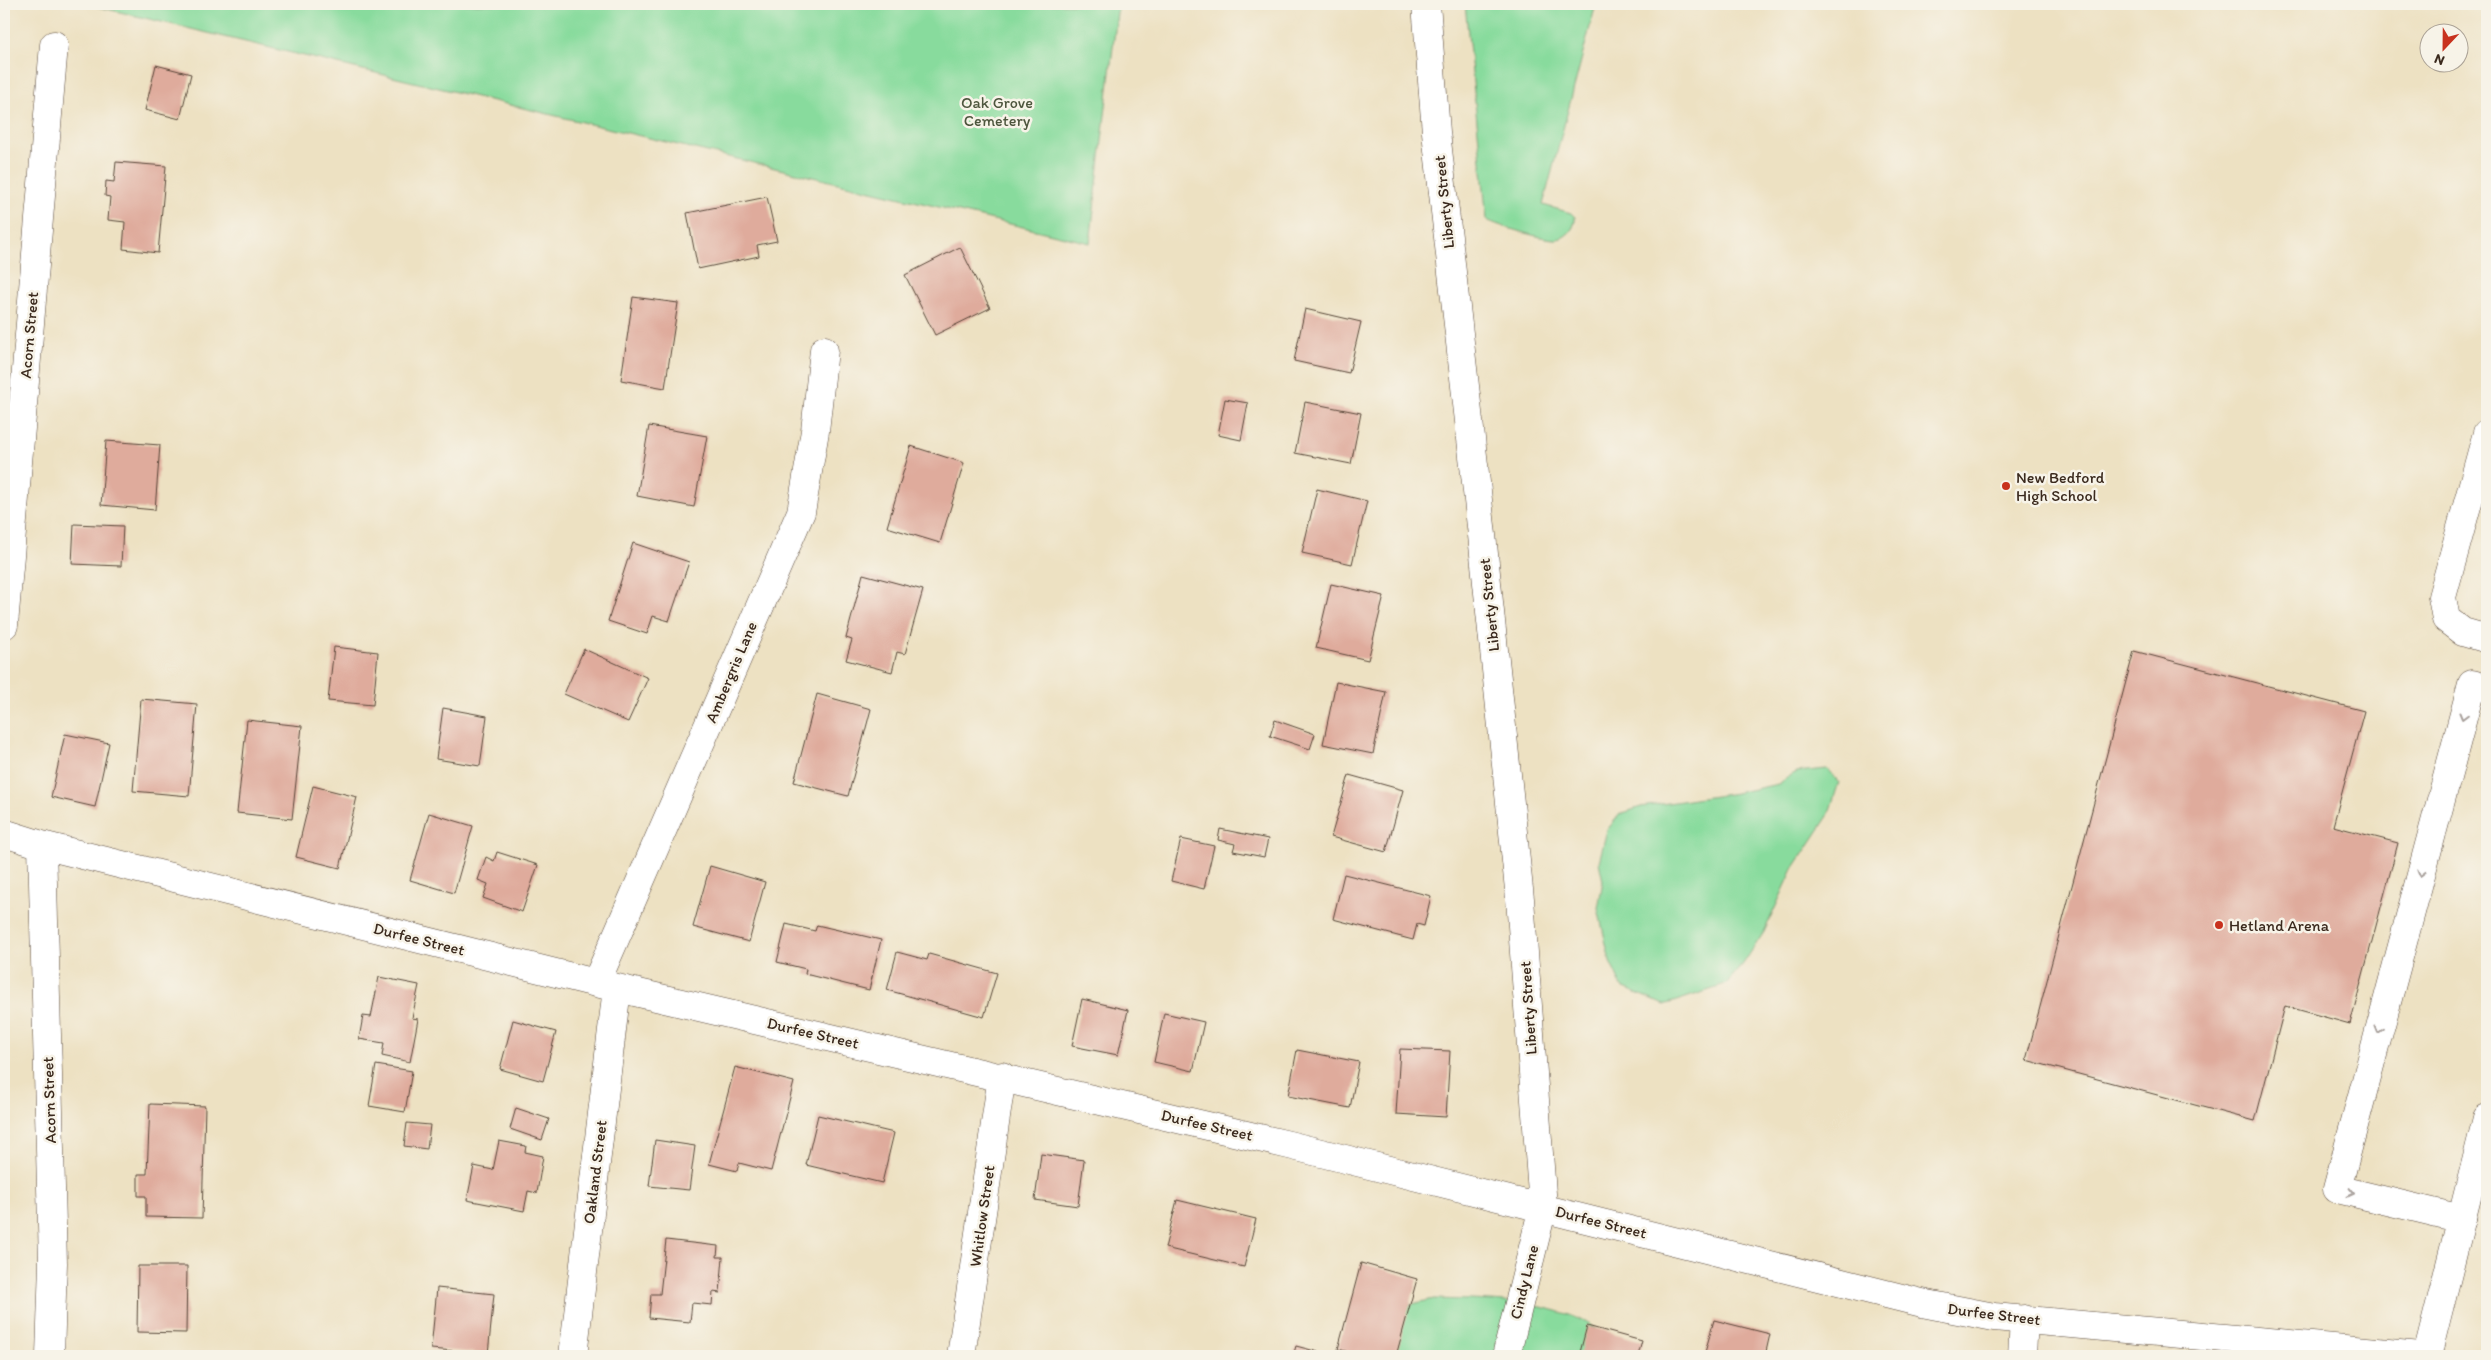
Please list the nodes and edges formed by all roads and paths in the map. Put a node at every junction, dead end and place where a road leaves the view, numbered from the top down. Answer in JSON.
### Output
{"nodes":[{"id":1,"x":1426,"y":4,"type":"edge"},
{"id":2,"x":54,"y":45,"type":"dead end"},
{"id":3,"x":824,"y":350,"type":"dead end"},
{"id":4,"x":2487,"y":432,"type":"edge"},
{"id":5,"x":4,"y":625,"type":"edge"},
{"id":6,"x":2487,"y":639,"type":"edge"},
{"id":7,"x":2487,"y":688,"type":"edge"},
{"id":8,"x":4,"y":832,"type":"edge"},
{"id":9,"x":42,"y":845,"type":"junction"},
{"id":10,"x":606,"y":986,"type":"junction"},
{"id":11,"x":1002,"y":1076,"type":"junction"},
{"id":12,"x":2487,"y":1118,"type":"edge"},
{"id":13,"x":1542,"y":1207,"type":"junction"},
{"id":14,"x":2462,"y":1219,"type":"junction"},
{"id":15,"x":2024,"y":1319,"type":"junction"},
{"id":16,"x":50,"y":1356,"type":"edge"},
{"id":17,"x":573,"y":1356,"type":"edge"},
{"id":18,"x":961,"y":1356,"type":"edge"},
{"id":19,"x":1506,"y":1356,"type":"edge"},
{"id":20,"x":2022,"y":1356,"type":"edge"},
{"id":21,"x":2421,"y":1356,"type":"edge"},
{"id":22,"x":2427,"y":1356,"type":"edge"}],
"edges":[{"from":1,"to":13,"type":"street","name":"Liberty Street"},
{"from":2,"to":5,"type":"street","name":"Acorn Street"},
{"from":3,"to":10,"type":"street","name":"Ambergris Lane"},
{"from":4,"to":6,"type":"street"},
{"from":7,"to":14,"type":"street","one_way":true},
{"from":8,"to":9,"type":"street","name":"Durfee Street"},
{"from":9,"to":10,"type":"street","name":"Durfee Street"},
{"from":9,"to":16,"type":"street","name":"Acorn Street"},
{"from":10,"to":11,"type":"street","name":"Durfee Street"},
{"from":10,"to":17,"type":"street","name":"Oakland Street"},
{"from":11,"to":13,"type":"street","name":"Durfee Street"},
{"from":11,"to":18,"type":"street","name":"Whitlow Street"},
{"from":12,"to":14,"type":"street"},
{"from":13,"to":15,"type":"street","name":"Durfee Street"},
{"from":13,"to":19,"type":"street","name":"Cindy Lane"},
{"from":14,"to":22,"type":"street"},
{"from":15,"to":20,"type":"street"},
{"from":15,"to":21,"type":"street","name":"Durfee Street"}]}
